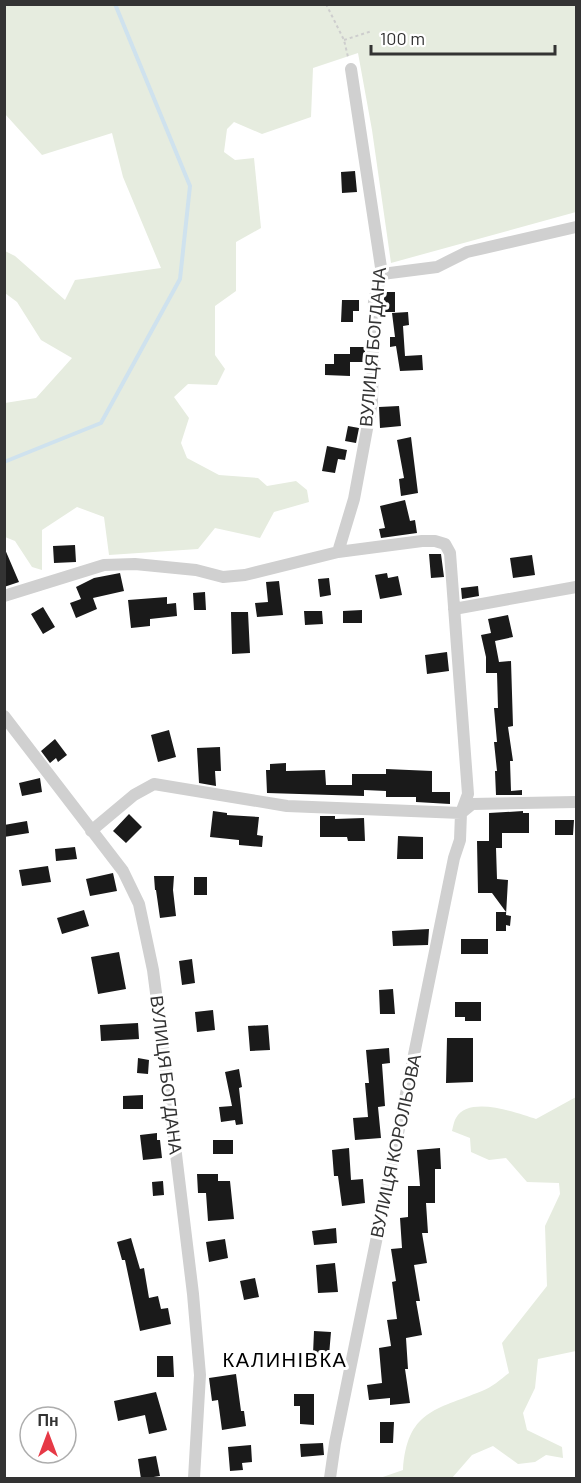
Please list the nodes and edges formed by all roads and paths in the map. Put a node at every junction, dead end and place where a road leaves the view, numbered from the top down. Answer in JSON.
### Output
{"nodes":[{"id":1,"x":326,"y":4,"type":"edge"},
{"id":2,"x":372,"y":31,"type":"dead end"},
{"id":3,"x":344,"y":40,"type":"junction"},
{"id":4,"x":351,"y":69,"type":"joint"},
{"id":5,"x":576,"y":227,"type":"edge"},
{"id":6,"x":382,"y":274,"type":"junction"},
{"id":7,"x":338,"y":552,"type":"junction"},
{"id":8,"x":576,"y":587,"type":"edge"},
{"id":9,"x":4,"y":596,"type":"edge"},
{"id":10,"x":454,"y":609,"type":"junction"},
{"id":11,"x":4,"y":716,"type":"edge"},
{"id":12,"x":576,"y":802,"type":"edge"},
{"id":13,"x":461,"y":813,"type":"junction"},
{"id":14,"x":91,"y":831,"type":"junction"},
{"id":15,"x":194,"y":1479,"type":"edge"},
{"id":16,"x":330,"y":1479,"type":"edge"}],
"edges":[{"from":1,"to":3,"type":"path"},
{"from":2,"to":3,"type":"path"},
{"from":3,"to":4,"type":"path"},
{"from":4,"to":6,"type":"street","name":"ВУЛИЦЯ БОГДАНА"},
{"from":5,"to":6,"type":"street"},
{"from":6,"to":7,"type":"street","name":"ВУЛИЦЯ БОГДАНА"},
{"from":7,"to":9,"type":"street"},
{"from":7,"to":10,"type":"street","name":"ВУЛИЦЯ КОРОЛЬОВА"},
{"from":8,"to":10,"type":"street"},
{"from":10,"to":13,"type":"street","name":"ВУЛИЦЯ КОРОЛЬОВА"},
{"from":11,"to":14,"type":"street","name":"ВУЛИЦЯ БОГДАНА"},
{"from":12,"to":13,"type":"street"},
{"from":13,"to":14,"type":"street"},
{"from":13,"to":16,"type":"street","name":"ВУЛИЦЯ КОРОЛЬОВА"},
{"from":14,"to":15,"type":"street","name":"ВУЛИЦЯ БОГДАНА"}]}
